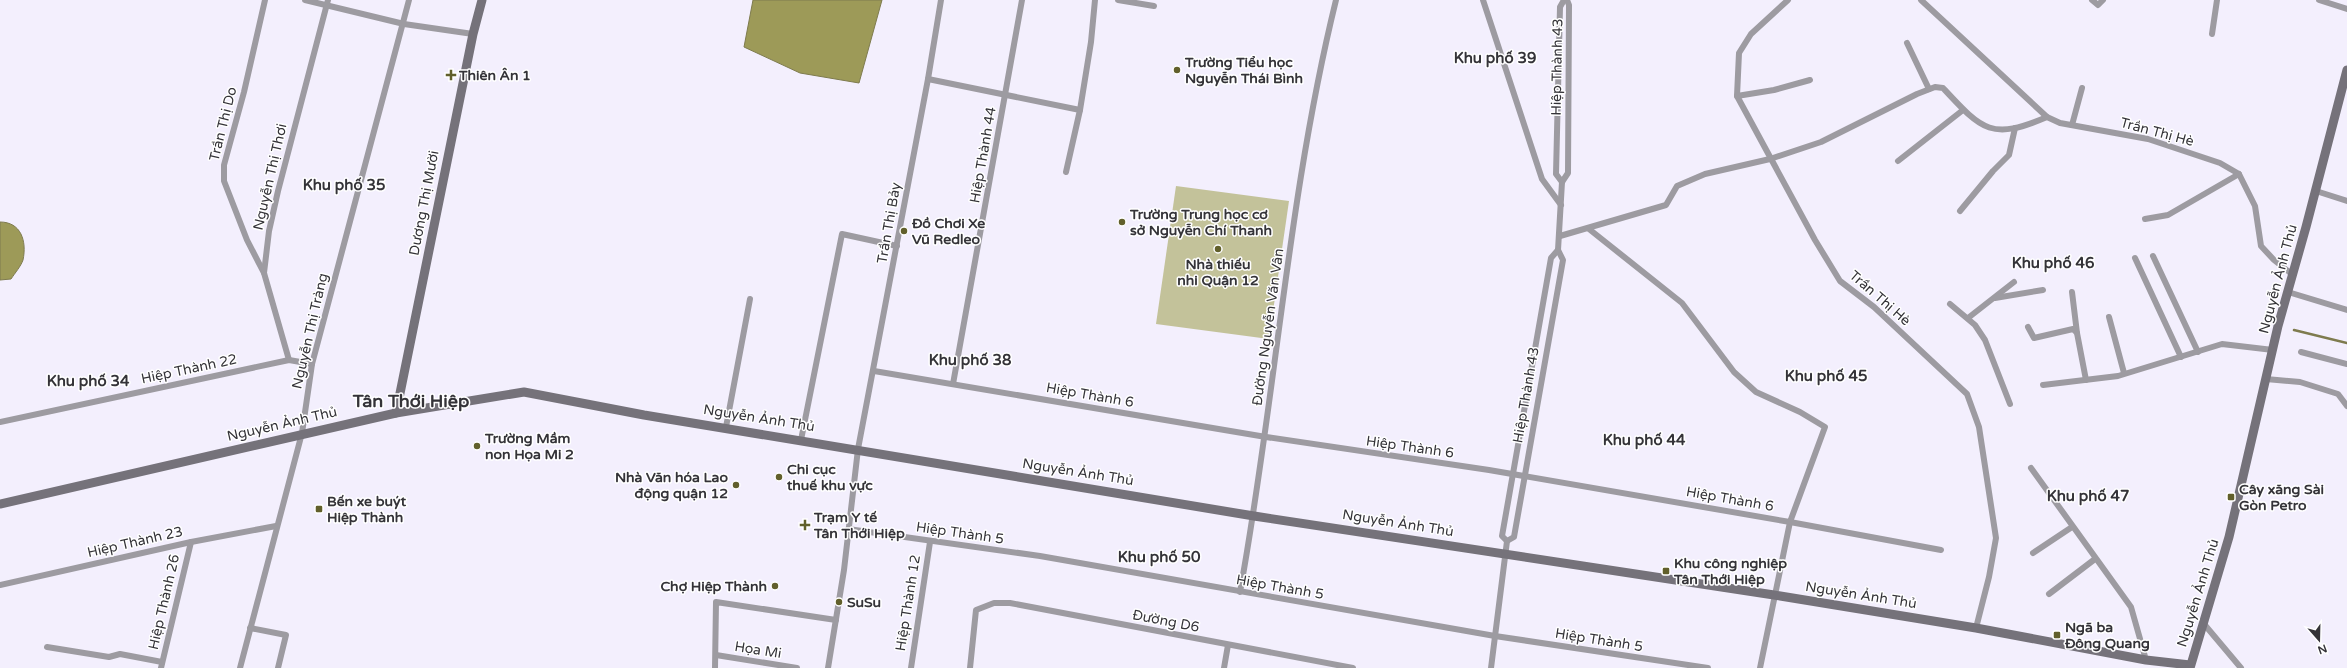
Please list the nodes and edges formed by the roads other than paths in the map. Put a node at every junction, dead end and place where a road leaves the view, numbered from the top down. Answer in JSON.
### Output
{"nodes":[{"id":1,"x":265,"y":0,"type":"edge"},
{"id":2,"x":305,"y":0,"type":"edge"},
{"id":3,"x":409,"y":0,"type":"edge"},
{"id":4,"x":482,"y":0,"type":"edge"},
{"id":5,"x":940,"y":0,"type":"edge"},
{"id":6,"x":1022,"y":0,"type":"edge"},
{"id":7,"x":1095,"y":0,"type":"edge"},
{"id":8,"x":1118,"y":0,"type":"edge"},
{"id":9,"x":1336,"y":0,"type":"edge"},
{"id":10,"x":1483,"y":0,"type":"edge"},
{"id":11,"x":1566,"y":0,"type":"edge"},
{"id":12,"x":1788,"y":0,"type":"edge"},
{"id":13,"x":1921,"y":0,"type":"edge"},
{"id":14,"x":2092,"y":0,"type":"edge"},
{"id":15,"x":2103,"y":0,"type":"edge"},
{"id":16,"x":2217,"y":0,"type":"edge"},
{"id":17,"x":2319,"y":0,"type":"edge"},
{"id":18,"x":327,"y":3,"type":"edge"},
{"id":19,"x":1154,"y":6,"type":"dead end"},
{"id":20,"x":2347,"y":9,"type":"edge"},
{"id":21,"x":404,"y":24,"type":"junction"},
{"id":22,"x":473,"y":34,"type":"junction"},
{"id":23,"x":2212,"y":34,"type":"dead end"},
{"id":24,"x":1907,"y":42,"type":"dead end"},
{"id":25,"x":2347,"y":70,"type":"edge"},
{"id":26,"x":928,"y":79,"type":"junction"},
{"id":27,"x":1810,"y":80,"type":"dead end"},
{"id":28,"x":2082,"y":88,"type":"dead end"},
{"id":29,"x":1929,"y":89,"type":"junction"},
{"id":30,"x":1006,"y":95,"type":"junction"},
{"id":31,"x":1737,"y":96,"type":"junction"},
{"id":32,"x":1080,"y":110,"type":"junction"},
{"id":33,"x":1963,"y":110,"type":"junction"},
{"id":34,"x":2047,"y":117,"type":"junction"},
{"id":35,"x":2072,"y":125,"type":"junction"},
{"id":36,"x":2015,"y":128,"type":"junction"},
{"id":37,"x":1770,"y":159,"type":"junction"},
{"id":38,"x":1898,"y":161,"type":"dead end"},
{"id":39,"x":1066,"y":172,"type":"dead end"},
{"id":40,"x":2239,"y":174,"type":"junction"},
{"id":41,"x":1562,"y":182,"type":"junction"},
{"id":42,"x":2316,"y":191,"type":"junction"},
{"id":43,"x":2347,"y":201,"type":"edge"},
{"id":44,"x":1561,"y":205,"type":"junction"},
{"id":45,"x":1960,"y":211,"type":"dead end"},
{"id":46,"x":2145,"y":219,"type":"dead end"},
{"id":47,"x":1589,"y":229,"type":"junction"},
{"id":48,"x":1560,"y":236,"type":"junction"},
{"id":49,"x":897,"y":246,"type":"junction"},
{"id":50,"x":1558,"y":250,"type":"junction"},
{"id":51,"x":2153,"y":256,"type":"dead end"},
{"id":52,"x":2135,"y":258,"type":"dead end"},
{"id":53,"x":264,"y":273,"type":"junction"},
{"id":54,"x":2293,"y":275,"type":"junction"},
{"id":55,"x":2014,"y":282,"type":"dead end"},
{"id":56,"x":2042,"y":290,"type":"dead end"},
{"id":57,"x":2072,"y":292,"type":"dead end"},
{"id":58,"x":2288,"y":292,"type":"junction"},
{"id":59,"x":1994,"y":298,"type":"junction"},
{"id":60,"x":750,"y":299,"type":"dead end"},
{"id":61,"x":1950,"y":304,"type":"dead end"},
{"id":62,"x":2347,"y":310,"type":"edge"},
{"id":63,"x":2109,"y":317,"type":"dead end"},
{"id":64,"x":1968,"y":318,"type":"junction"},
{"id":65,"x":2028,"y":326,"type":"dead end"},
{"id":66,"x":2077,"y":333,"type":"junction"},
{"id":67,"x":2273,"y":350,"type":"junction"},
{"id":68,"x":2198,"y":352,"type":"junction"},
{"id":69,"x":2301,"y":352,"type":"dead end"},
{"id":70,"x":2181,"y":357,"type":"junction"},
{"id":71,"x":289,"y":360,"type":"junction"},
{"id":72,"x":312,"y":364,"type":"junction"},
{"id":73,"x":2347,"y":364,"type":"edge"},
{"id":74,"x":874,"y":371,"type":"junction"},
{"id":75,"x":2124,"y":373,"type":"junction"},
{"id":76,"x":2266,"y":379,"type":"junction"},
{"id":77,"x":2086,"y":380,"type":"junction"},
{"id":78,"x":953,"y":384,"type":"junction"},
{"id":79,"x":2043,"y":385,"type":"dead end"},
{"id":80,"x":2010,"y":404,"type":"dead end"},
{"id":81,"x":2347,"y":406,"type":"edge"},
{"id":82,"x":396,"y":413,"type":"junction"},
{"id":83,"x":0,"y":422,"type":"edge"},
{"id":84,"x":726,"y":427,"type":"junction"},
{"id":85,"x":302,"y":433,"type":"junction"},
{"id":86,"x":1266,"y":437,"type":"junction"},
{"id":87,"x":801,"y":440,"type":"junction"},
{"id":88,"x":858,"y":449,"type":"junction"},
{"id":89,"x":2031,"y":468,"type":"dead end"},
{"id":90,"x":1513,"y":474,"type":"junction"},
{"id":91,"x":1524,"y":476,"type":"junction"},
{"id":92,"x":0,"y":504,"type":"edge"},
{"id":93,"x":1254,"y":516,"type":"junction"},
{"id":94,"x":1790,"y":522,"type":"junction"},
{"id":95,"x":276,"y":526,"type":"junction"},
{"id":96,"x":2072,"y":527,"type":"junction"},
{"id":97,"x":848,"y":529,"type":"junction"},
{"id":98,"x":1507,"y":541,"type":"junction"},
{"id":99,"x":191,"y":542,"type":"junction"},
{"id":100,"x":930,"y":542,"type":"junction"},
{"id":101,"x":1941,"y":550,"type":"dead end"},
{"id":102,"x":2033,"y":553,"type":"dead end"},
{"id":103,"x":1506,"y":554,"type":"junction"},
{"id":104,"x":2095,"y":558,"type":"junction"},
{"id":105,"x":0,"y":585,"type":"edge"},
{"id":106,"x":1240,"y":592,"type":"junction"},
{"id":107,"x":2049,"y":594,"type":"dead end"},
{"id":108,"x":1774,"y":595,"type":"junction"},
{"id":109,"x":836,"y":620,"type":"junction"},
{"id":110,"x":2204,"y":624,"type":"junction"},
{"id":111,"x":250,"y":628,"type":"junction"},
{"id":112,"x":1976,"y":628,"type":"junction"},
{"id":113,"x":1495,"y":636,"type":"junction"},
{"id":114,"x":1228,"y":645,"type":"junction"},
{"id":115,"x":47,"y":647,"type":"dead end"},
{"id":116,"x":716,"y":655,"type":"junction"},
{"id":117,"x":2146,"y":660,"type":"junction"},
{"id":118,"x":161,"y":665,"type":"edge"},
{"id":119,"x":2190,"y":666,"type":"edge"},
{"id":120,"x":777,"y":667,"type":"edge"},
{"id":121,"x":240,"y":668,"type":"edge"},
{"id":122,"x":278,"y":668,"type":"edge"},
{"id":123,"x":715,"y":668,"type":"edge"},
{"id":124,"x":797,"y":668,"type":"edge"},
{"id":125,"x":828,"y":668,"type":"edge"},
{"id":126,"x":910,"y":668,"type":"edge"},
{"id":127,"x":970,"y":668,"type":"edge"},
{"id":128,"x":1224,"y":668,"type":"edge"},
{"id":129,"x":1353,"y":668,"type":"edge"},
{"id":130,"x":1491,"y":668,"type":"edge"},
{"id":131,"x":1708,"y":668,"type":"edge"},
{"id":132,"x":1760,"y":668,"type":"edge"},
{"id":133,"x":2241,"y":668,"type":"edge"}],
"edges":[{"from":1,"to":53,"type":"street","name":"Trần Thị Do"},
{"from":2,"to":18,"type":"street"},
{"from":3,"to":21,"type":"street","name":"Nguyễn Thị Tràng"},
{"from":4,"to":22,"type":"main road","name":"Dương Thị Mười"},
{"from":5,"to":26,"type":"street","name":"Trần Thị Bảy"},
{"from":6,"to":30,"type":"street","name":"Hiệp Thành 44"},
{"from":7,"to":32,"type":"street"},
{"from":8,"to":19,"type":"street"},
{"from":9,"to":86,"type":"street","name":"Đường Nguyễn Văn Vân"},
{"from":10,"to":44,"type":"street"},
{"from":11,"to":41,"type":"street","name":"Hiệp Thành 43"},
{"from":11,"to":41,"type":"street","name":"Hiệp Thành 43"},
{"from":12,"to":31,"type":"street","name":"Trần Thị Hè"},
{"from":13,"to":34,"type":"street","name":"Trần Thị Hè"},
{"from":14,"to":15,"type":"street"},
{"from":16,"to":23,"type":"street"},
{"from":17,"to":20,"type":"street"},
{"from":18,"to":21,"type":"street"},
{"from":18,"to":53,"type":"street","name":"Nguyễn Thị Thơi"},
{"from":21,"to":22,"type":"street"},
{"from":21,"to":72,"type":"street","name":"Nguyễn Thị Tràng"},
{"from":22,"to":82,"type":"main road","name":"Dương Thị Mười"},
{"from":24,"to":29,"type":"street"},
{"from":25,"to":42,"type":"main road","name":"Nguyễn Ảnh Thủ"},
{"from":26,"to":30,"type":"street"},
{"from":26,"to":49,"type":"street","name":"Trần Thị Bảy"},
{"from":27,"to":31,"type":"street"},
{"from":28,"to":35,"type":"street"},
{"from":29,"to":33,"type":"street"},
{"from":29,"to":37,"type":"street"},
{"from":30,"to":32,"type":"street"},
{"from":30,"to":78,"type":"street","name":"Hiệp Thành 44"},
{"from":31,"to":37,"type":"street","name":"Trần Thị Hè"},
{"from":32,"to":39,"type":"street"},
{"from":33,"to":36,"type":"street"},
{"from":33,"to":38,"type":"street"},
{"from":34,"to":35,"type":"street","name":"Trần Thị Hè"},
{"from":34,"to":36,"type":"street"},
{"from":35,"to":40,"type":"street","name":"Trần Thị Hè"},
{"from":36,"to":45,"type":"street"},
{"from":37,"to":47,"type":"street"},
{"from":37,"to":112,"type":"street","name":"Trần Thị Hè"},
{"from":40,"to":46,"type":"street"},
{"from":40,"to":54,"type":"street"},
{"from":41,"to":44,"type":"street","name":"Hiệp Thành 43"},
{"from":42,"to":43,"type":"street"},
{"from":42,"to":54,"type":"main road","name":"Nguyễn Ảnh Thủ"},
{"from":44,"to":48,"type":"street","name":"Hiệp Thành 43"},
{"from":47,"to":48,"type":"street"},
{"from":47,"to":94,"type":"street"},
{"from":48,"to":50,"type":"street","name":"Hiệp Thành 43"},
{"from":49,"to":74,"type":"street","name":"Trần Thị Bảy"},
{"from":49,"to":87,"type":"street"},
{"from":50,"to":90,"type":"street","name":"Hiệp Thành 43"},
{"from":50,"to":91,"type":"street","name":"Hiệp Thành 43"},
{"from":51,"to":68,"type":"street"},
{"from":52,"to":70,"type":"street"},
{"from":53,"to":71,"type":"street","name":"Nguyễn Thị Thơi"},
{"from":54,"to":58,"type":"main road","name":"Nguyễn Ảnh Thủ"},
{"from":55,"to":59,"type":"street"},
{"from":56,"to":59,"type":"street"},
{"from":57,"to":66,"type":"street"},
{"from":58,"to":62,"type":"street"},
{"from":58,"to":67,"type":"main road","name":"Nguyễn Ảnh Thủ"},
{"from":59,"to":64,"type":"street"},
{"from":60,"to":84,"type":"street"},
{"from":61,"to":64,"type":"street"},
{"from":63,"to":75,"type":"street"},
{"from":64,"to":80,"type":"street"},
{"from":65,"to":66,"type":"street"},
{"from":66,"to":77,"type":"street"},
{"from":67,"to":68,"type":"street"},
{"from":67,"to":76,"type":"main road","name":"Nguyễn Ảnh Thủ"},
{"from":68,"to":70,"type":"street"},
{"from":69,"to":73,"type":"street"},
{"from":70,"to":75,"type":"street"},
{"from":71,"to":72,"type":"street","name":"Hiệp Thành 22"},
{"from":71,"to":83,"type":"street","name":"Hiệp Thành 22"},
{"from":72,"to":85,"type":"street","name":"Nguyễn Thị Tràng"},
{"from":74,"to":78,"type":"street","name":"Hiệp Thành 6"},
{"from":74,"to":88,"type":"street","name":"Trần Thị Bảy"},
{"from":75,"to":77,"type":"street"},
{"from":76,"to":81,"type":"street"},
{"from":76,"to":110,"type":"main road","name":"Nguyễn Ảnh Thủ"},
{"from":77,"to":79,"type":"street"},
{"from":78,"to":86,"type":"street","name":"Hiệp Thành 6"},
{"from":82,"to":84,"type":"main road","name":"Nguyễn Ảnh Thủ"},
{"from":82,"to":85,"type":"main road","name":"Nguyễn Ảnh Thủ"},
{"from":84,"to":87,"type":"main road","name":"Nguyễn Ảnh Thủ"},
{"from":85,"to":92,"type":"main road","name":"Nguyễn Ảnh Thủ"},
{"from":85,"to":95,"type":"street","name":"Nguyễn Thị Tràng"},
{"from":86,"to":90,"type":"street","name":"Hiệp Thành 6"},
{"from":86,"to":93,"type":"street","name":"Đường Nguyễn Văn Vân"},
{"from":87,"to":88,"type":"main road","name":"Nguyễn Ảnh Thủ"},
{"from":88,"to":93,"type":"main road","name":"Nguyễn Ảnh Thủ"},
{"from":88,"to":97,"type":"street","name":"Trần Thị Bảy"},
{"from":89,"to":96,"type":"street"},
{"from":90,"to":91,"type":"street","name":"Hiệp Thành 6"},
{"from":90,"to":98,"type":"street","name":"Hiệp Thành 43"},
{"from":91,"to":94,"type":"street","name":"Hiệp Thành 6"},
{"from":91,"to":98,"type":"street","name":"Hiệp Thành 43"},
{"from":93,"to":103,"type":"main road","name":"Nguyễn Ảnh Thủ"},
{"from":93,"to":106,"type":"street","name":"Đường Nguyễn Văn Vân"},
{"from":94,"to":101,"type":"street","name":"Hiệp Thành 6"},
{"from":94,"to":108,"type":"street"},
{"from":95,"to":99,"type":"street","name":"Hiệp Thành 23"},
{"from":95,"to":111,"type":"street","name":"Nguyễn Thị Tràng"},
{"from":96,"to":102,"type":"street"},
{"from":96,"to":104,"type":"street"},
{"from":97,"to":100,"type":"street","name":"Hiệp Thành 5"},
{"from":97,"to":109,"type":"street","name":"Trần Thị Bảy"},
{"from":98,"to":103,"type":"street","name":"Hiệp Thành 43"},
{"from":99,"to":105,"type":"street","name":"Hiệp Thành 23"},
{"from":99,"to":118,"type":"street","name":"Hiệp Thành 26"},
{"from":100,"to":106,"type":"street","name":"Hiệp Thành 5"},
{"from":100,"to":126,"type":"street","name":"Hiệp Thành 12"},
{"from":103,"to":108,"type":"main road","name":"Nguyễn Ảnh Thủ"},
{"from":103,"to":113,"type":"street","name":"Hiệp Thành 43"},
{"from":104,"to":107,"type":"street"},
{"from":104,"to":117,"type":"street"},
{"from":106,"to":113,"type":"street","name":"Hiệp Thành 5"},
{"from":108,"to":112,"type":"main road","name":"Nguyễn Ảnh Thủ"},
{"from":108,"to":132,"type":"street"},
{"from":109,"to":116,"type":"street"},
{"from":109,"to":125,"type":"street","name":"Trần Thị Bảy"},
{"from":110,"to":119,"type":"main road","name":"Nguyễn Ảnh Thủ"},
{"from":110,"to":133,"type":"street"},
{"from":111,"to":121,"type":"street","name":"Nguyễn Thị Tràng"},
{"from":111,"to":122,"type":"street"},
{"from":112,"to":117,"type":"main road","name":"Nguyễn Ảnh Thủ"},
{"from":113,"to":130,"type":"street","name":"Hiệp Thành 43"},
{"from":113,"to":131,"type":"street","name":"Hiệp Thành 5"},
{"from":114,"to":127,"type":"street","name":"Đường D6"},
{"from":114,"to":128,"type":"street"},
{"from":114,"to":129,"type":"street","name":"Đường D6"},
{"from":115,"to":118,"type":"street"},
{"from":116,"to":120,"type":"street","name":"Họa Mi"},
{"from":116,"to":123,"type":"street"},
{"from":117,"to":119,"type":"main road","name":"Nguyễn Ảnh Thủ"},
{"from":120,"to":124,"type":"street","name":"Họa Mi"}]}
